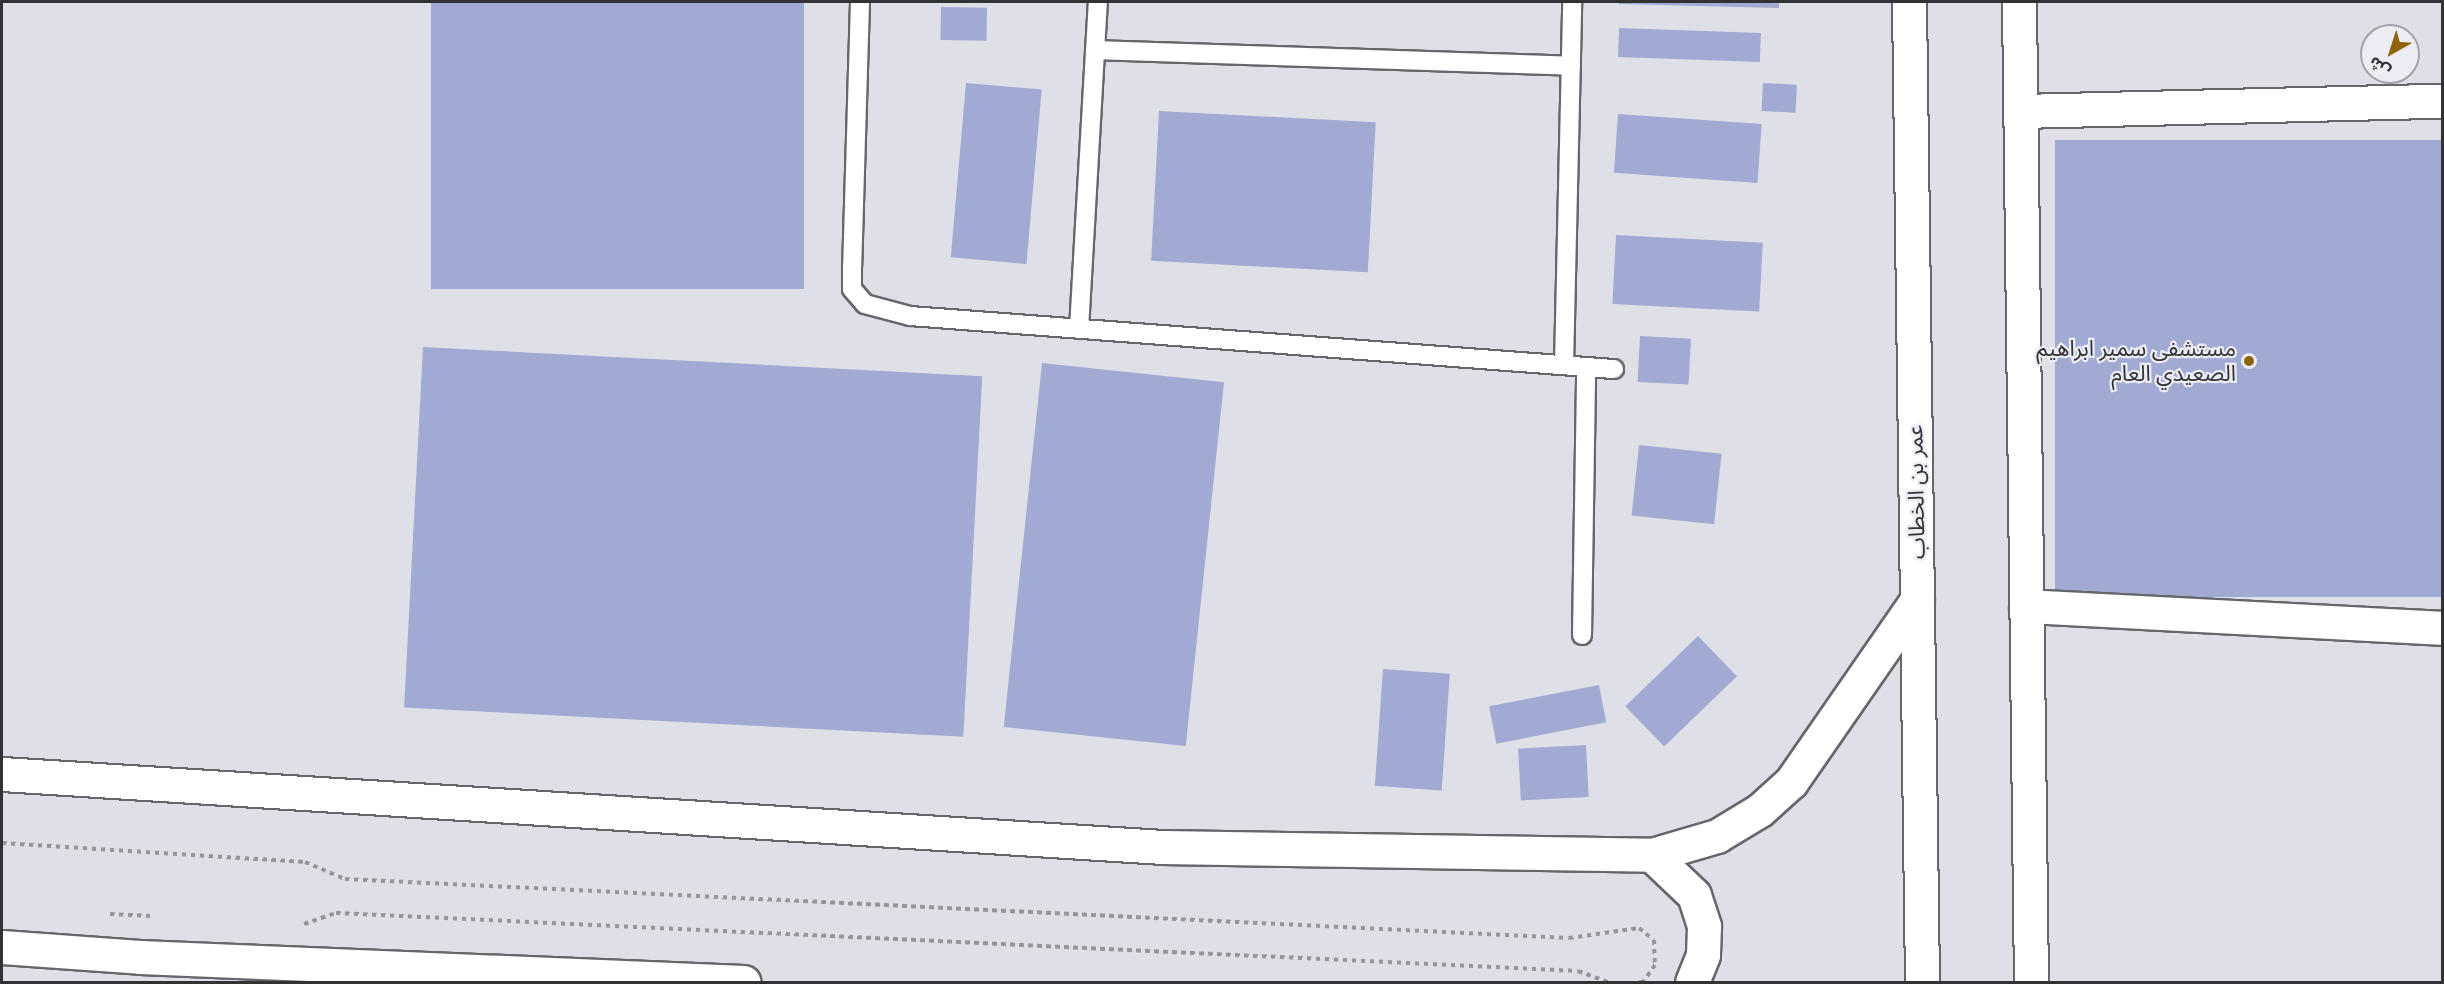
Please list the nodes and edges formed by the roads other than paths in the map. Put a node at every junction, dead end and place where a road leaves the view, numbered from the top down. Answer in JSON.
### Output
{"nodes":[{"id":1,"x":860,"y":2,"type":"edge"},
{"id":2,"x":1098,"y":2,"type":"edge"},
{"id":3,"x":1572,"y":2,"type":"edge"},
{"id":4,"x":1909,"y":2,"type":"edge"},
{"id":5,"x":2019,"y":2,"type":"edge"},
{"id":6,"x":1095,"y":50,"type":"junction"},
{"id":7,"x":1571,"y":66,"type":"junction"},
{"id":8,"x":2442,"y":101,"type":"edge"},
{"id":9,"x":2020,"y":111,"type":"junction"},
{"id":10,"x":1080,"y":329,"type":"junction"},
{"id":11,"x":1564,"y":365,"type":"junction"},
{"id":12,"x":1586,"y":367,"type":"junction"},
{"id":13,"x":1614,"y":369,"type":"dead end"},
{"id":14,"x":1917,"y":600,"type":"junction"},
{"id":15,"x":2026,"y":606,"type":"junction"},
{"id":16,"x":2442,"y":628,"type":"edge"},
{"id":17,"x":1582,"y":635,"type":"dead end"},
{"id":18,"x":2,"y":774,"type":"edge"},
{"id":19,"x":1653,"y":855,"type":"junction"},
{"id":20,"x":2,"y":947,"type":"edge"},
{"id":21,"x":139,"y":970,"type":"edge"},
{"id":22,"x":743,"y":982,"type":"edge"},
{"id":23,"x":1692,"y":982,"type":"edge"},
{"id":24,"x":1923,"y":982,"type":"edge"},
{"id":25,"x":2031,"y":982,"type":"edge"}],
"edges":[{"from":1,"to":10,"type":"lane"},
{"from":2,"to":6,"type":"lane"},
{"from":3,"to":7,"type":"lane"},
{"from":4,"to":14,"type":"street","name":"عمر بن الخطاب"},
{"from":5,"to":9,"type":"street"},
{"from":6,"to":7,"type":"lane"},
{"from":6,"to":10,"type":"lane"},
{"from":7,"to":11,"type":"lane"},
{"from":8,"to":9,"type":"street"},
{"from":9,"to":15,"type":"street"},
{"from":10,"to":11,"type":"lane"},
{"from":11,"to":12,"type":"lane"},
{"from":12,"to":13,"type":"lane"},
{"from":12,"to":17,"type":"lane"},
{"from":14,"to":19,"type":"street"},
{"from":14,"to":24,"type":"street","name":"عمر بن الخطاب"},
{"from":15,"to":16,"type":"street"},
{"from":15,"to":25,"type":"street"},
{"from":18,"to":19,"type":"street"},
{"from":19,"to":23,"type":"street"},
{"from":20,"to":21,"type":"street"},
{"from":21,"to":22,"type":"street"}]}
